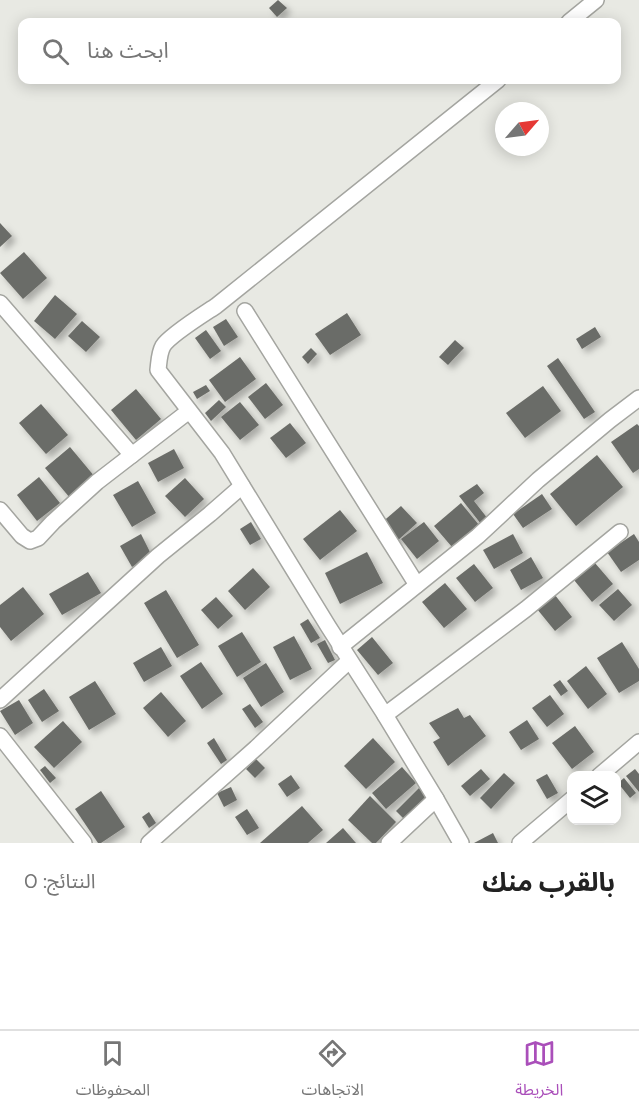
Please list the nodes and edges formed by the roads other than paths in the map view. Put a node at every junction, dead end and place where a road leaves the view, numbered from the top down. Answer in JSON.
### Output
{"nodes":[{"id":1,"x":596,"y":0,"type":"edge"},
{"id":2,"x":573,"y":18,"type":"edge"},
{"id":3,"x":493,"y":84,"type":"edge"},
{"id":4,"x":0,"y":303,"type":"edge"},
{"id":5,"x":245,"y":311,"type":"dead end"},
{"id":6,"x":639,"y":398,"type":"edge"},
{"id":7,"x":189,"y":411,"type":"junction"},
{"id":8,"x":132,"y":455,"type":"junction"},
{"id":9,"x":242,"y":486,"type":"junction"},
{"id":10,"x":0,"y":510,"type":"edge"},
{"id":11,"x":620,"y":532,"type":"dead end"},
{"id":12,"x":417,"y":585,"type":"junction"},
{"id":13,"x":340,"y":646,"type":"junction"},
{"id":14,"x":349,"y":661,"type":"junction"},
{"id":15,"x":0,"y":700,"type":"edge"},
{"id":16,"x":385,"y":715,"type":"junction"},
{"id":17,"x":0,"y":738,"type":"edge"},
{"id":18,"x":639,"y":742,"type":"edge"},
{"id":19,"x":605,"y":771,"type":"edge"},
{"id":20,"x":436,"y":800,"type":"junction"},
{"id":21,"x":567,"y":803,"type":"edge"},
{"id":22,"x":84,"y":843,"type":"edge"},
{"id":23,"x":149,"y":843,"type":"edge"},
{"id":24,"x":389,"y":843,"type":"edge"},
{"id":25,"x":461,"y":843,"type":"edge"},
{"id":26,"x":520,"y":843,"type":"edge"}],
"edges":[{"from":1,"to":2,"type":"street"},
{"from":3,"to":7,"type":"street"},
{"from":4,"to":8,"type":"street"},
{"from":5,"to":12,"type":"street"},
{"from":6,"to":12,"type":"street"},
{"from":7,"to":8,"type":"street"},
{"from":7,"to":9,"type":"street"},
{"from":8,"to":10,"type":"street"},
{"from":9,"to":13,"type":"street"},
{"from":9,"to":15,"type":"street"},
{"from":11,"to":16,"type":"street"},
{"from":12,"to":13,"type":"street"},
{"from":13,"to":14,"type":"street"},
{"from":14,"to":16,"type":"street"},
{"from":14,"to":23,"type":"street"},
{"from":16,"to":20,"type":"street"},
{"from":17,"to":22,"type":"street"},
{"from":18,"to":19,"type":"street"},
{"from":20,"to":24,"type":"street"},
{"from":20,"to":25,"type":"street"},
{"from":21,"to":26,"type":"street"}]}
